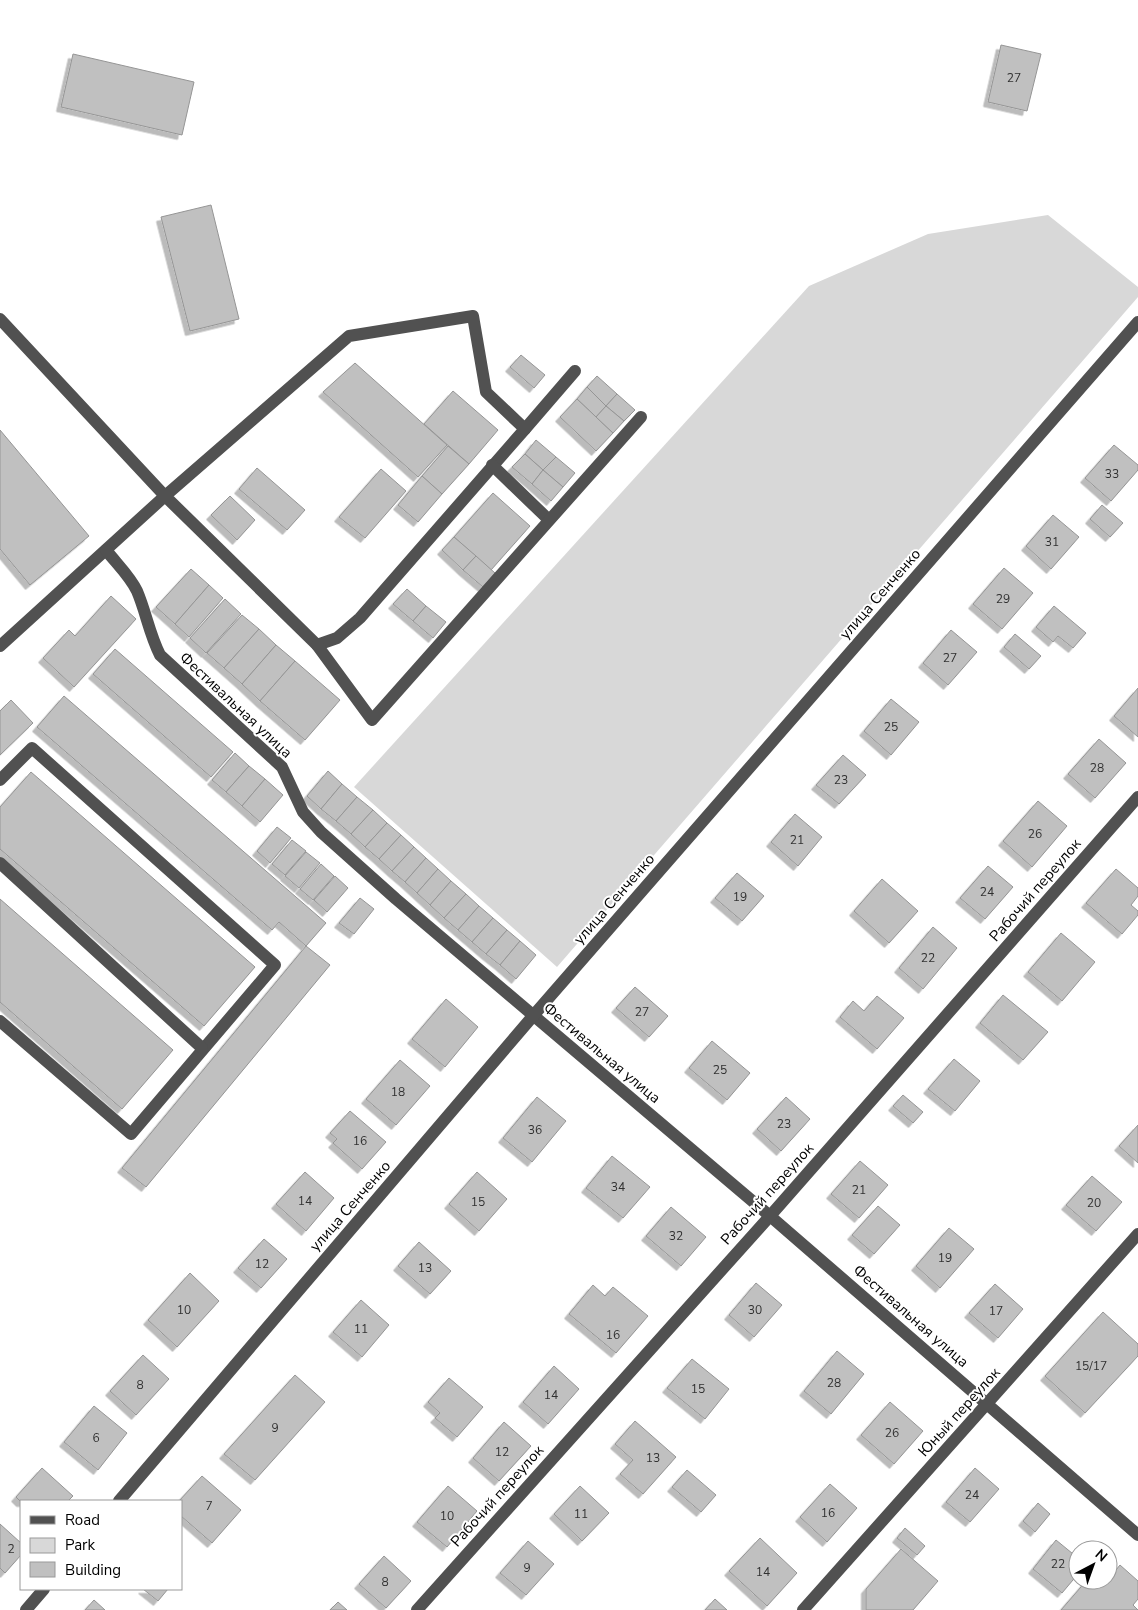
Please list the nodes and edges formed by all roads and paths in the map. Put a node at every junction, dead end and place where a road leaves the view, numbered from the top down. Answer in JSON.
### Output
{"nodes":[{"id":1,"x":0,"y":319,"type":"edge"},
{"id":2,"x":1138,"y":322,"type":"edge"},
{"id":3,"x":575,"y":371,"type":"dead end"},
{"id":4,"x":641,"y":417,"type":"dead end"},
{"id":5,"x":525,"y":429,"type":"junction"},
{"id":6,"x":492,"y":465,"type":"junction"},
{"id":7,"x":165,"y":496,"type":"junction"},
{"id":8,"x":548,"y":519,"type":"junction"},
{"id":9,"x":106,"y":550,"type":"junction"},
{"id":10,"x":317,"y":645,"type":"junction"},
{"id":11,"x":0,"y":646,"type":"edge"},
{"id":12,"x":0,"y":780,"type":"edge"},
{"id":13,"x":1138,"y":797,"type":"edge"},
{"id":14,"x":0,"y":863,"type":"edge"},
{"id":15,"x":533,"y":1016,"type":"junction"},
{"id":16,"x":0,"y":1021,"type":"edge"},
{"id":17,"x":202,"y":1048,"type":"junction"},
{"id":18,"x":770,"y":1216,"type":"junction"},
{"id":19,"x":1138,"y":1234,"type":"edge"},
{"id":20,"x":989,"y":1404,"type":"junction"},
{"id":21,"x":119,"y":1500,"type":"edge"},
{"id":22,"x":1138,"y":1534,"type":"edge"},
{"id":23,"x":43,"y":1590,"type":"edge"},
{"id":24,"x":26,"y":1610,"type":"edge"},
{"id":25,"x":417,"y":1610,"type":"edge"},
{"id":26,"x":803,"y":1610,"type":"edge"}],
"edges":[{"from":1,"to":7,"type":"street"},
{"from":2,"to":15,"type":"street","name":"улица Сенченко"},
{"from":3,"to":5,"type":"street"},
{"from":4,"to":8,"type":"street"},
{"from":5,"to":6,"type":"street"},
{"from":5,"to":7,"type":"street"},
{"from":6,"to":8,"type":"street"},
{"from":6,"to":10,"type":"street"},
{"from":7,"to":9,"type":"street"},
{"from":7,"to":10,"type":"street"},
{"from":8,"to":10,"type":"street"},
{"from":9,"to":11,"type":"street"},
{"from":9,"to":15,"type":"street","name":"Фестивальная улица"},
{"from":12,"to":17,"type":"street"},
{"from":13,"to":18,"type":"street","name":"Рабочий переулок"},
{"from":14,"to":17,"type":"street"},
{"from":15,"to":18,"type":"street","name":"Фестивальная улица"},
{"from":15,"to":21,"type":"street","name":"улица Сенченко"},
{"from":16,"to":17,"type":"street"},
{"from":18,"to":20,"type":"street","name":"Фестивальная улица"},
{"from":18,"to":25,"type":"street","name":"Рабочий переулок"},
{"from":19,"to":20,"type":"street","name":"Юный переулок"},
{"from":20,"to":22,"type":"street","name":"Фестивальная улица"},
{"from":20,"to":26,"type":"street","name":"Юный переулок"},
{"from":23,"to":24,"type":"street"}]}
